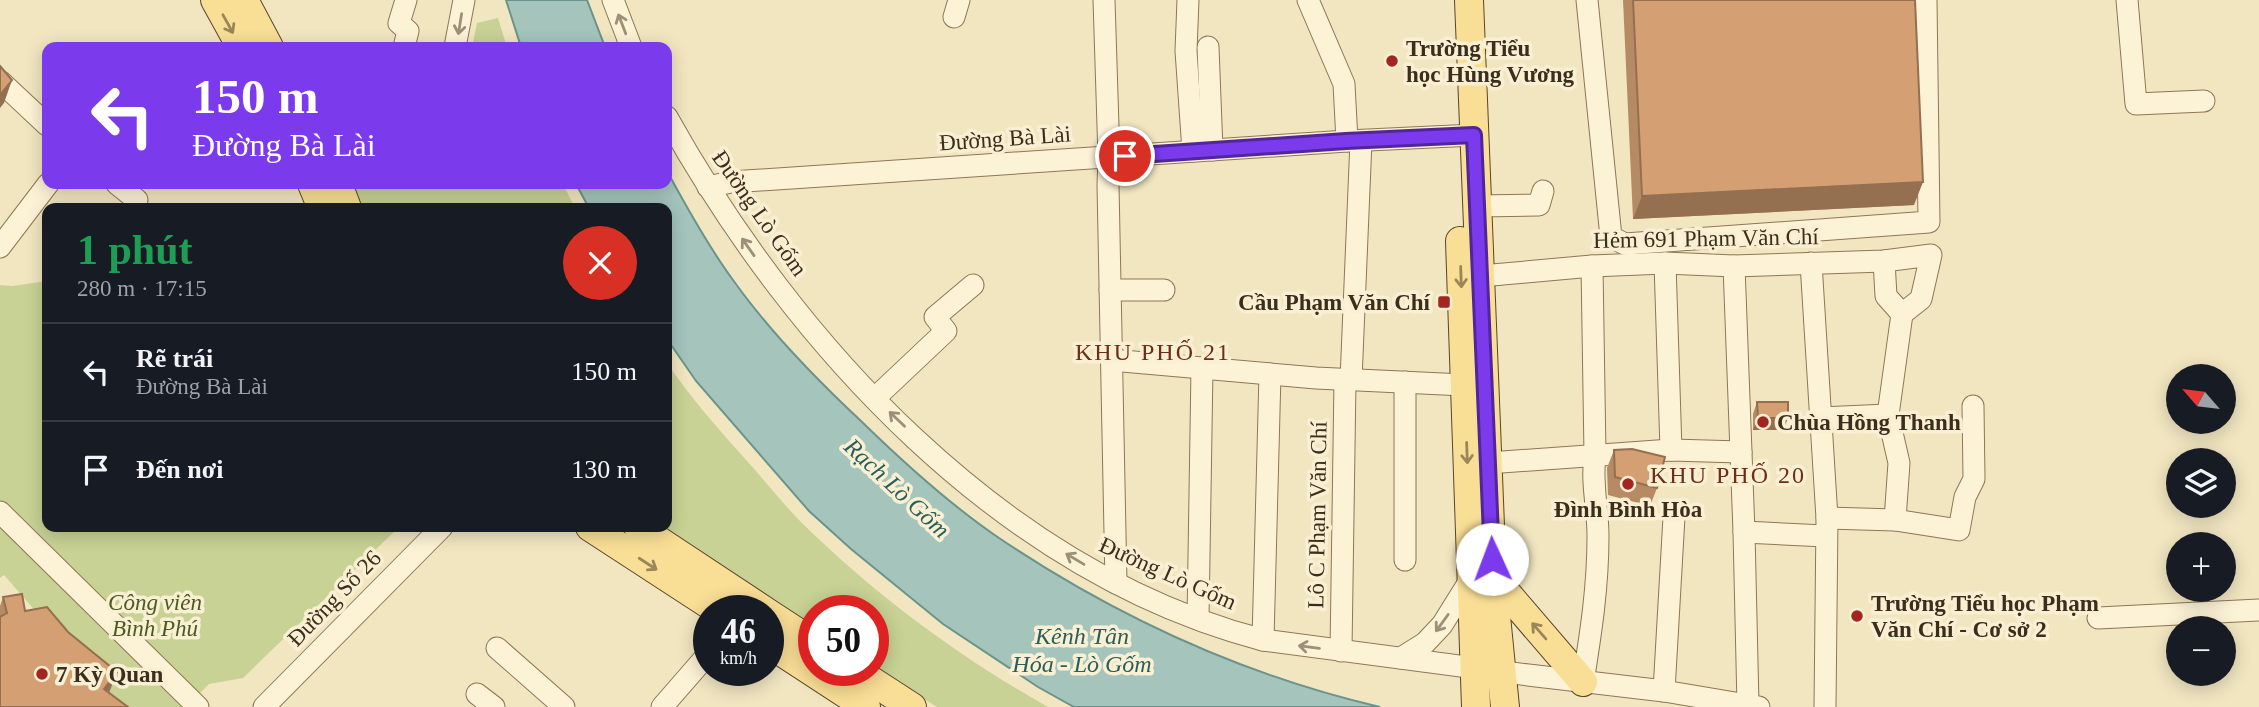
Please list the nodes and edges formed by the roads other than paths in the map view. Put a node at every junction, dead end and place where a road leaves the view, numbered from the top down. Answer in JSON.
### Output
{"nodes":[{"id":1,"x":215,"y":0,"type":"edge"},
{"id":2,"x":406,"y":0,"type":"edge"},
{"id":3,"x":464,"y":0,"type":"edge"},
{"id":4,"x":613,"y":0,"type":"edge"},
{"id":5,"x":1104,"y":0,"type":"edge"},
{"id":6,"x":1188,"y":0,"type":"edge"},
{"id":7,"x":1308,"y":0,"type":"edge"},
{"id":8,"x":1452,"y":0,"type":"edge"},
{"id":9,"x":1469,"y":0,"type":"edge"},
{"id":10,"x":1587,"y":0,"type":"edge"},
{"id":11,"x":1926,"y":0,"type":"edge"},
{"id":12,"x":2127,"y":0,"type":"edge"},
{"id":13,"x":252,"y":3,"type":"edge"},
{"id":14,"x":238,"y":42,"type":"edge"},
{"id":15,"x":268,"y":42,"type":"edge"},
{"id":16,"x":405,"y":42,"type":"edge"},
{"id":17,"x":456,"y":42,"type":"edge"},
{"id":18,"x":629,"y":42,"type":"edge"},
{"id":19,"x":1208,"y":47,"type":"dead end"},
{"id":20,"x":0,"y":81,"type":"edge"},
{"id":21,"x":2204,"y":101,"type":"dead end"},
{"id":22,"x":42,"y":120,"type":"edge"},
{"id":23,"x":672,"y":126,"type":"edge"},
{"id":24,"x":1466,"y":135,"type":"junction"},
{"id":25,"x":1354,"y":141,"type":"junction"},
{"id":26,"x":1203,"y":151,"type":"junction"},
{"id":27,"x":1109,"y":158,"type":"junction"},
{"id":28,"x":708,"y":187,"type":"junction"},
{"id":29,"x":44,"y":189,"type":"edge"},
{"id":30,"x":123,"y":189,"type":"edge"},
{"id":31,"x":324,"y":190,"type":"edge"},
{"id":32,"x":1543,"y":191,"type":"dead end"},
{"id":33,"x":137,"y":200,"type":"dead end"},
{"id":34,"x":341,"y":203,"type":"edge"},
{"id":35,"x":1477,"y":206,"type":"junction"},
{"id":36,"x":0,"y":247,"type":"edge"},
{"id":37,"x":1884,"y":261,"type":"junction"},
{"id":38,"x":1665,"y":263,"type":"junction"},
{"id":39,"x":1811,"y":263,"type":"junction"},
{"id":40,"x":1592,"y":266,"type":"junction"},
{"id":41,"x":1734,"y":266,"type":"junction"},
{"id":42,"x":1481,"y":276,"type":"junction"},
{"id":43,"x":973,"y":285,"type":"dead end"},
{"id":44,"x":1110,"y":290,"type":"junction"},
{"id":45,"x":1164,"y":290,"type":"dead end"},
{"id":46,"x":1902,"y":314,"type":"junction"},
{"id":47,"x":1111,"y":360,"type":"junction"},
{"id":48,"x":1202,"y":368,"type":"junction"},
{"id":49,"x":1270,"y":374,"type":"junction"},
{"id":50,"x":1348,"y":380,"type":"junction"},
{"id":51,"x":1405,"y":382,"type":"junction"},
{"id":52,"x":1464,"y":385,"type":"junction"},
{"id":53,"x":875,"y":397,"type":"junction"},
{"id":54,"x":1973,"y":406,"type":"dead end"},
{"id":55,"x":1888,"y":415,"type":"junction"},
{"id":56,"x":1819,"y":418,"type":"junction"},
{"id":57,"x":1671,"y":450,"type":"junction"},
{"id":58,"x":1741,"y":452,"type":"junction"},
{"id":59,"x":1595,"y":454,"type":"junction"},
{"id":60,"x":1488,"y":463,"type":"junction"},
{"id":61,"x":0,"y":512,"type":"edge"},
{"id":62,"x":1674,"y":517,"type":"dead end"},
{"id":63,"x":1895,"y":520,"type":"junction"},
{"id":64,"x":1826,"y":527,"type":"junction"},
{"id":65,"x":0,"y":528,"type":"edge"},
{"id":66,"x":437,"y":532,"type":"edge"},
{"id":67,"x":598,"y":532,"type":"edge"},
{"id":68,"x":645,"y":532,"type":"edge"},
{"id":69,"x":1744,"y":532,"type":"junction"},
{"id":70,"x":1405,"y":560,"type":"dead end"},
{"id":71,"x":1482,"y":577,"type":"junction"},
{"id":72,"x":1116,"y":583,"type":"junction"},
{"id":73,"x":694,"y":595,"type":"edge"},
{"id":74,"x":738,"y":595,"type":"edge"},
{"id":75,"x":2259,"y":610,"type":"edge"},
{"id":76,"x":2098,"y":618,"type":"dead end"},
{"id":77,"x":1198,"y":619,"type":"junction"},
{"id":78,"x":1263,"y":640,"type":"junction"},
{"id":79,"x":496,"y":648,"type":"dead end"},
{"id":80,"x":1341,"y":651,"type":"junction"},
{"id":81,"x":784,"y":653,"type":"edge"},
{"id":82,"x":1401,"y":658,"type":"junction"},
{"id":83,"x":1475,"y":668,"type":"junction"},
{"id":84,"x":693,"y":671,"type":"edge"},
{"id":85,"x":1503,"y":672,"type":"junction"},
{"id":86,"x":1583,"y":682,"type":"junction"},
{"id":87,"x":880,"y":686,"type":"edge"},
{"id":88,"x":1664,"y":691,"type":"junction"},
{"id":89,"x":477,"y":694,"type":"dead end"},
{"id":90,"x":278,"y":702,"type":"edge"},
{"id":91,"x":1476,"y":703,"type":"edge"},
{"id":92,"x":1505,"y":704,"type":"edge"},
{"id":93,"x":1754,"y":706,"type":"edge"},
{"id":94,"x":182,"y":707,"type":"edge"},
{"id":95,"x":198,"y":707,"type":"edge"},
{"id":96,"x":494,"y":707,"type":"edge"},
{"id":97,"x":564,"y":707,"type":"edge"},
{"id":98,"x":662,"y":707,"type":"edge"},
{"id":99,"x":866,"y":707,"type":"edge"},
{"id":100,"x":912,"y":707,"type":"edge"},
{"id":101,"x":1825,"y":707,"type":"edge"}],
"edges":[{"from":1,"to":14,"type":"main road","one_way":true},
{"from":2,"to":16,"type":"street"},
{"from":3,"to":17,"type":"street","one_way":true},
{"from":18,"to":4,"type":"street","one_way":true},
{"from":5,"to":27,"type":"street"},
{"from":6,"to":26,"type":"street"},
{"from":7,"to":25,"type":"street","name":"Lô C Phạm Văn Chí"},
{"from":8,"to":24,"type":"main road"},
{"from":9,"to":24,"type":"main road"},
{"from":10,"to":11,"type":"street"},
{"from":12,"to":21,"type":"street"},
{"from":13,"to":15,"type":"main road"},
{"from":19,"to":26,"type":"street"},
{"from":20,"to":22,"type":"street"},
{"from":23,"to":28,"type":"street","name":"Đường Lò Gốm"},
{"from":24,"to":25,"type":"street","name":"Đường Bà Lài"},
{"from":24,"to":35,"type":"main road"},
{"from":24,"to":52,"type":"main road","one_way":true},
{"from":25,"to":26,"type":"street","name":"Đường Bà Lài"},
{"from":25,"to":50,"type":"street","name":"Lô C Phạm Văn Chí"},
{"from":26,"to":27,"type":"street","name":"Đường Bà Lài"},
{"from":27,"to":28,"type":"street","name":"Đường Bà Lài"},
{"from":27,"to":44,"type":"street"},
{"from":53,"to":28,"type":"street","name":"Đường Lò Gốm","one_way":true},
{"from":29,"to":36,"type":"street"},
{"from":30,"to":33,"type":"street"},
{"from":31,"to":34,"type":"main road"},
{"from":32,"to":35,"type":"street"},
{"from":35,"to":42,"type":"main road"},
{"from":37,"to":39,"type":"street","name":"Hẻm 691 Phạm Văn Chí"},
{"from":37,"to":46,"type":"street"},
{"from":37,"to":46,"type":"street","name":"Hẻm 691 Phạm Văn Chí"},
{"from":38,"to":40,"type":"street","name":"Hẻm 691 Phạm Văn Chí"},
{"from":38,"to":41,"type":"street","name":"Hẻm 691 Phạm Văn Chí"},
{"from":38,"to":57,"type":"street"},
{"from":39,"to":41,"type":"street","name":"Hẻm 691 Phạm Văn Chí"},
{"from":39,"to":56,"type":"street"},
{"from":40,"to":42,"type":"street","name":"Hẻm 691 Phạm Văn Chí"},
{"from":40,"to":59,"type":"street"},
{"from":41,"to":58,"type":"street"},
{"from":42,"to":60,"type":"main road"},
{"from":43,"to":53,"type":"street"},
{"from":44,"to":45,"type":"street"},
{"from":44,"to":47,"type":"street"},
{"from":46,"to":55,"type":"street"},
{"from":47,"to":48,"type":"street"},
{"from":47,"to":72,"type":"street"},
{"from":48,"to":49,"type":"street"},
{"from":48,"to":77,"type":"street"},
{"from":49,"to":50,"type":"street"},
{"from":49,"to":78,"type":"street"},
{"from":50,"to":51,"type":"street"},
{"from":50,"to":80,"type":"street","name":"Lô C Phạm Văn Chí"},
{"from":51,"to":52,"type":"street"},
{"from":51,"to":70,"type":"street"},
{"from":52,"to":71,"type":"main road","one_way":true},
{"from":72,"to":53,"type":"street","name":"Đường Lò Gốm","one_way":true},
{"from":54,"to":63,"type":"street"},
{"from":55,"to":56,"type":"street"},
{"from":55,"to":63,"type":"street"},
{"from":56,"to":64,"type":"street"},
{"from":57,"to":58,"type":"street"},
{"from":57,"to":59,"type":"street"},
{"from":58,"to":69,"type":"street"},
{"from":59,"to":60,"type":"street"},
{"from":59,"to":86,"type":"street"},
{"from":60,"to":71,"type":"main road"},
{"from":61,"to":95,"type":"street"},
{"from":62,"to":88,"type":"street"},
{"from":63,"to":64,"type":"street"},
{"from":64,"to":69,"type":"street"},
{"from":64,"to":101,"type":"street"},
{"from":65,"to":94,"type":"street"},
{"from":66,"to":90,"type":"street","name":"Đường Số 26"},
{"from":67,"to":73,"type":"main road","one_way":true},
{"from":68,"to":74,"type":"main road"},
{"from":69,"to":93,"type":"street"},
{"from":71,"to":82,"type":"street","one_way":true},
{"from":71,"to":83,"type":"main road"},
{"from":71,"to":85,"type":"main road"},
{"from":86,"to":71,"type":"main road","one_way":true},
{"from":72,"to":77,"type":"street","name":"Đường Lò Gốm"},
{"from":75,"to":76,"type":"street"},
{"from":77,"to":78,"type":"street","name":"Đường Lò Gốm"},
{"from":80,"to":78,"type":"street","name":"Đường Lò Gốm","one_way":true},
{"from":79,"to":97,"type":"street"},
{"from":80,"to":82,"type":"street","name":"Đường Lò Gốm"},
{"from":81,"to":99,"type":"main road"},
{"from":82,"to":83,"type":"street","name":"Đường Lò Gốm"},
{"from":83,"to":85,"type":"street","name":"Đường Lò Gốm"},
{"from":83,"to":91,"type":"main road"},
{"from":84,"to":98,"type":"street"},
{"from":85,"to":86,"type":"street","name":"Đường Lò Gốm"},
{"from":85,"to":92,"type":"main road"},
{"from":86,"to":88,"type":"street","name":"Đường Lò Gốm"},
{"from":87,"to":100,"type":"main road"},
{"from":88,"to":93,"type":"street","name":"Đường Lò Gốm"},
{"from":89,"to":96,"type":"street"}]}
